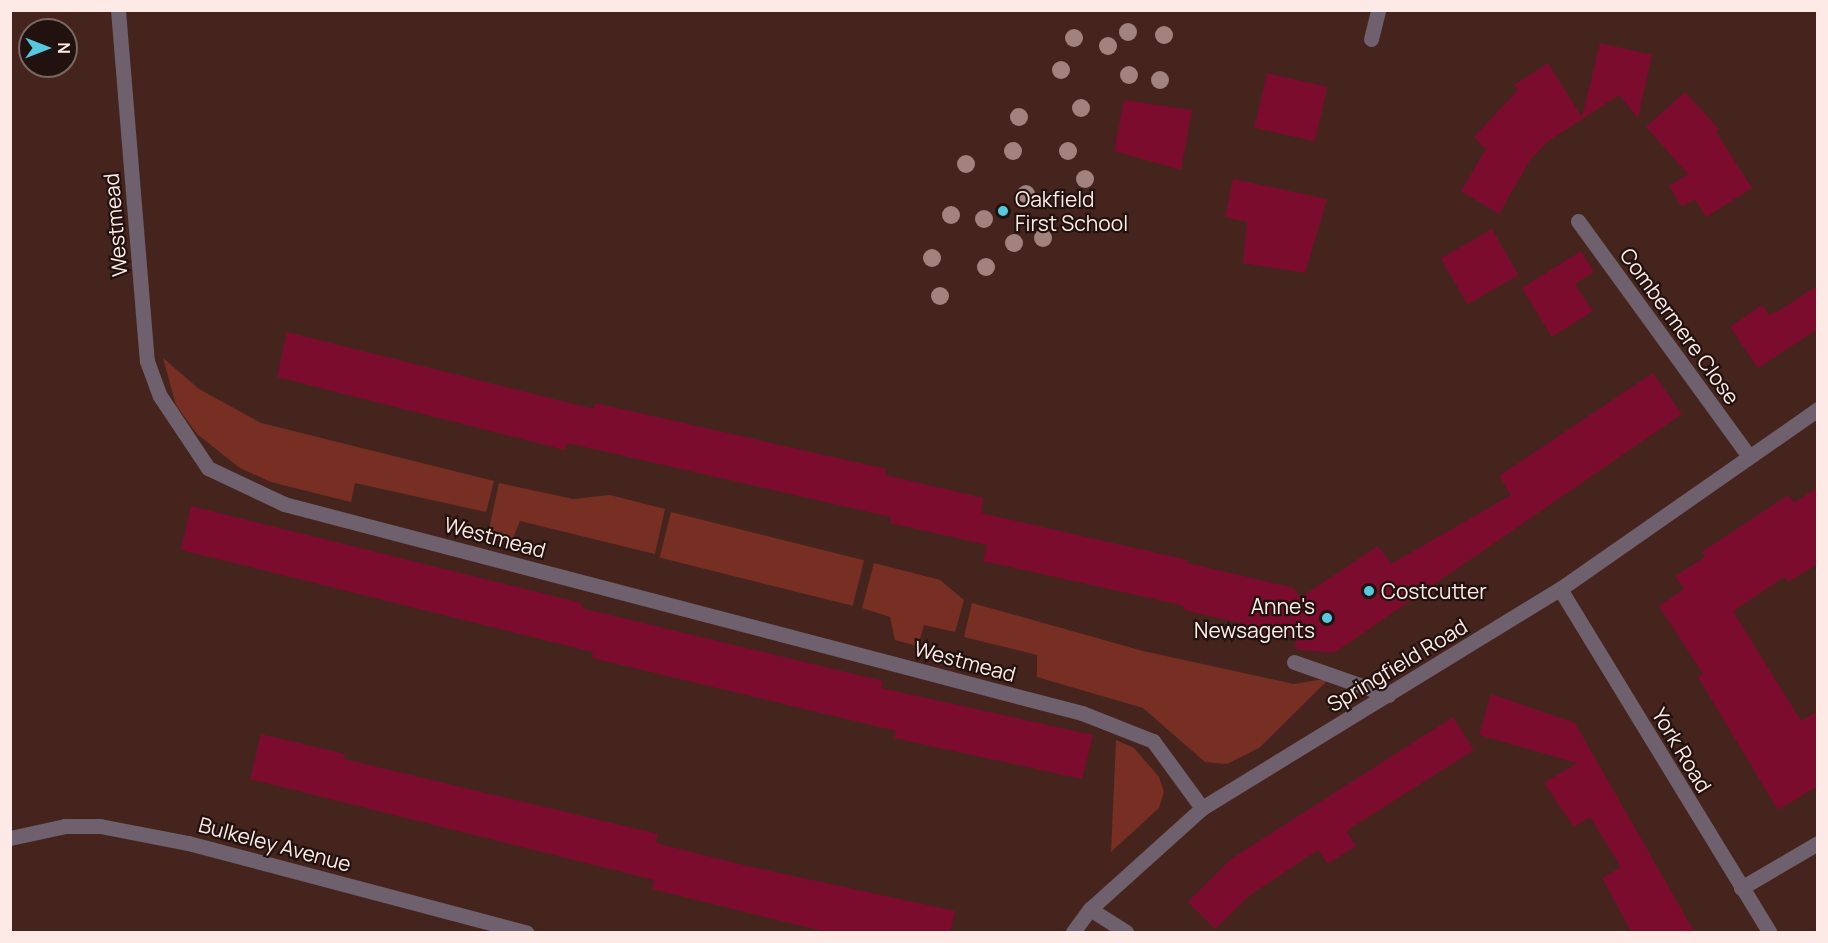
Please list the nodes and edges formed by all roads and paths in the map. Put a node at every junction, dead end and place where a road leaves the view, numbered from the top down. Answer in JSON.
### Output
{"nodes":[{"id":1,"x":118,"y":10,"type":"edge"},
{"id":2,"x":1378,"y":10,"type":"edge"},
{"id":3,"x":1371,"y":39,"type":"dead end"},
{"id":4,"x":1578,"y":222,"type":"dead end"},
{"id":5,"x":1818,"y":409,"type":"edge"},
{"id":6,"x":1747,"y":454,"type":"junction"},
{"id":7,"x":1560,"y":589,"type":"junction"},
{"id":8,"x":1294,"y":662,"type":"dead end"},
{"id":9,"x":1388,"y":695,"type":"junction"},
{"id":10,"x":1202,"y":808,"type":"junction"},
{"id":11,"x":10,"y":838,"type":"edge"},
{"id":12,"x":1818,"y":843,"type":"edge"},
{"id":13,"x":1741,"y":888,"type":"junction"},
{"id":14,"x":1090,"y":909,"type":"junction"},
{"id":15,"x":483,"y":926,"type":"edge"},
{"id":16,"x":526,"y":933,"type":"edge"},
{"id":17,"x":1073,"y":933,"type":"edge"},
{"id":18,"x":1126,"y":933,"type":"edge"},
{"id":19,"x":1769,"y":933,"type":"edge"}],
"edges":[{"from":1,"to":10,"type":"street","name":"Westmead"},
{"from":2,"to":3,"type":"street"},
{"from":4,"to":6,"type":"street","name":"Combermere Close"},
{"from":5,"to":6,"type":"street","name":"Springfield Road"},
{"from":6,"to":7,"type":"street","name":"Springfield Road"},
{"from":7,"to":9,"type":"street","name":"Springfield Road"},
{"from":7,"to":13,"type":"street","name":"York Road"},
{"from":8,"to":9,"type":"street"},
{"from":9,"to":10,"type":"street","name":"Springfield Road"},
{"from":10,"to":14,"type":"street","name":"Springfield Road"},
{"from":11,"to":15,"type":"street","name":"Bulkeley Avenue"},
{"from":12,"to":13,"type":"street"},
{"from":13,"to":19,"type":"street","name":"York Road"},
{"from":14,"to":17,"type":"street","name":"Springfield Road"},
{"from":14,"to":18,"type":"street"},
{"from":15,"to":16,"type":"street","name":"Bulkeley Avenue"}]}
